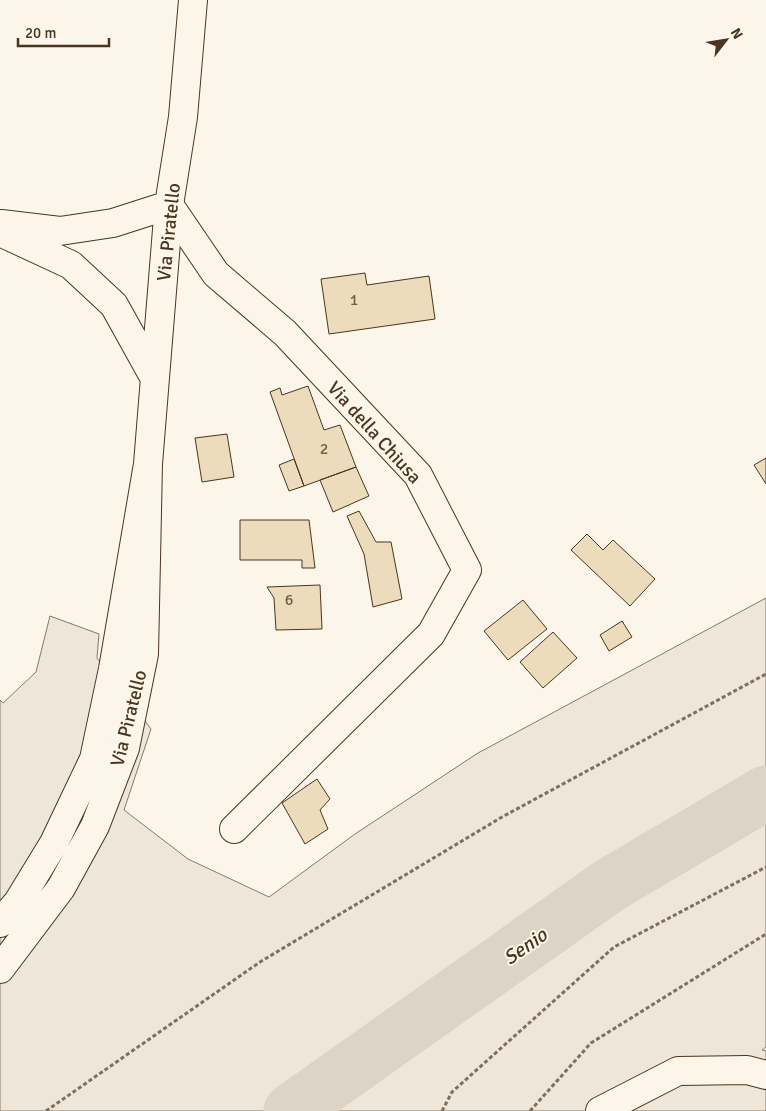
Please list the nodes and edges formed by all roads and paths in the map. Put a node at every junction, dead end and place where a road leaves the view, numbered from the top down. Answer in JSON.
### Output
{"nodes":[{"id":1,"x":193,"y":0,"type":"edge"},
{"id":2,"x":168,"y":205,"type":"junction"},
{"id":3,"x":0,"y":224,"type":"edge"},
{"id":4,"x":0,"y":232,"type":"edge"},
{"id":5,"x":154,"y":377,"type":"junction"},
{"id":6,"x":148,"y":464,"type":"junction"},
{"id":7,"x":766,"y":674,"type":"edge"},
{"id":8,"x":234,"y":829,"type":"dead end"},
{"id":9,"x":766,"y":867,"type":"edge"},
{"id":10,"x":0,"y":923,"type":"edge"},
{"id":11,"x":766,"y":934,"type":"edge"},
{"id":12,"x":0,"y":969,"type":"edge"},
{"id":13,"x":766,"y":1075,"type":"edge"},
{"id":14,"x":46,"y":1111,"type":"edge"},
{"id":15,"x":442,"y":1111,"type":"edge"},
{"id":16,"x":530,"y":1111,"type":"edge"},
{"id":17,"x":600,"y":1111,"type":"edge"}],
"edges":[{"from":1,"to":2,"type":"main road","name":"Via Piratello"},
{"from":2,"to":3,"type":"main road"},
{"from":2,"to":5,"type":"main road","name":"Via Piratello"},
{"from":2,"to":8,"type":"main road","name":"Via della Chiusa"},
{"from":4,"to":5,"type":"main road"},
{"from":5,"to":6,"type":"main road","name":"Via Piratello"},
{"from":6,"to":10,"type":"main road","name":"Via Piratello"},
{"from":6,"to":12,"type":"main road","name":"Via Piratello"},
{"from":7,"to":14,"type":"path"},
{"from":9,"to":15,"type":"path"},
{"from":11,"to":16,"type":"path"},
{"from":13,"to":17,"type":"main road"}]}
